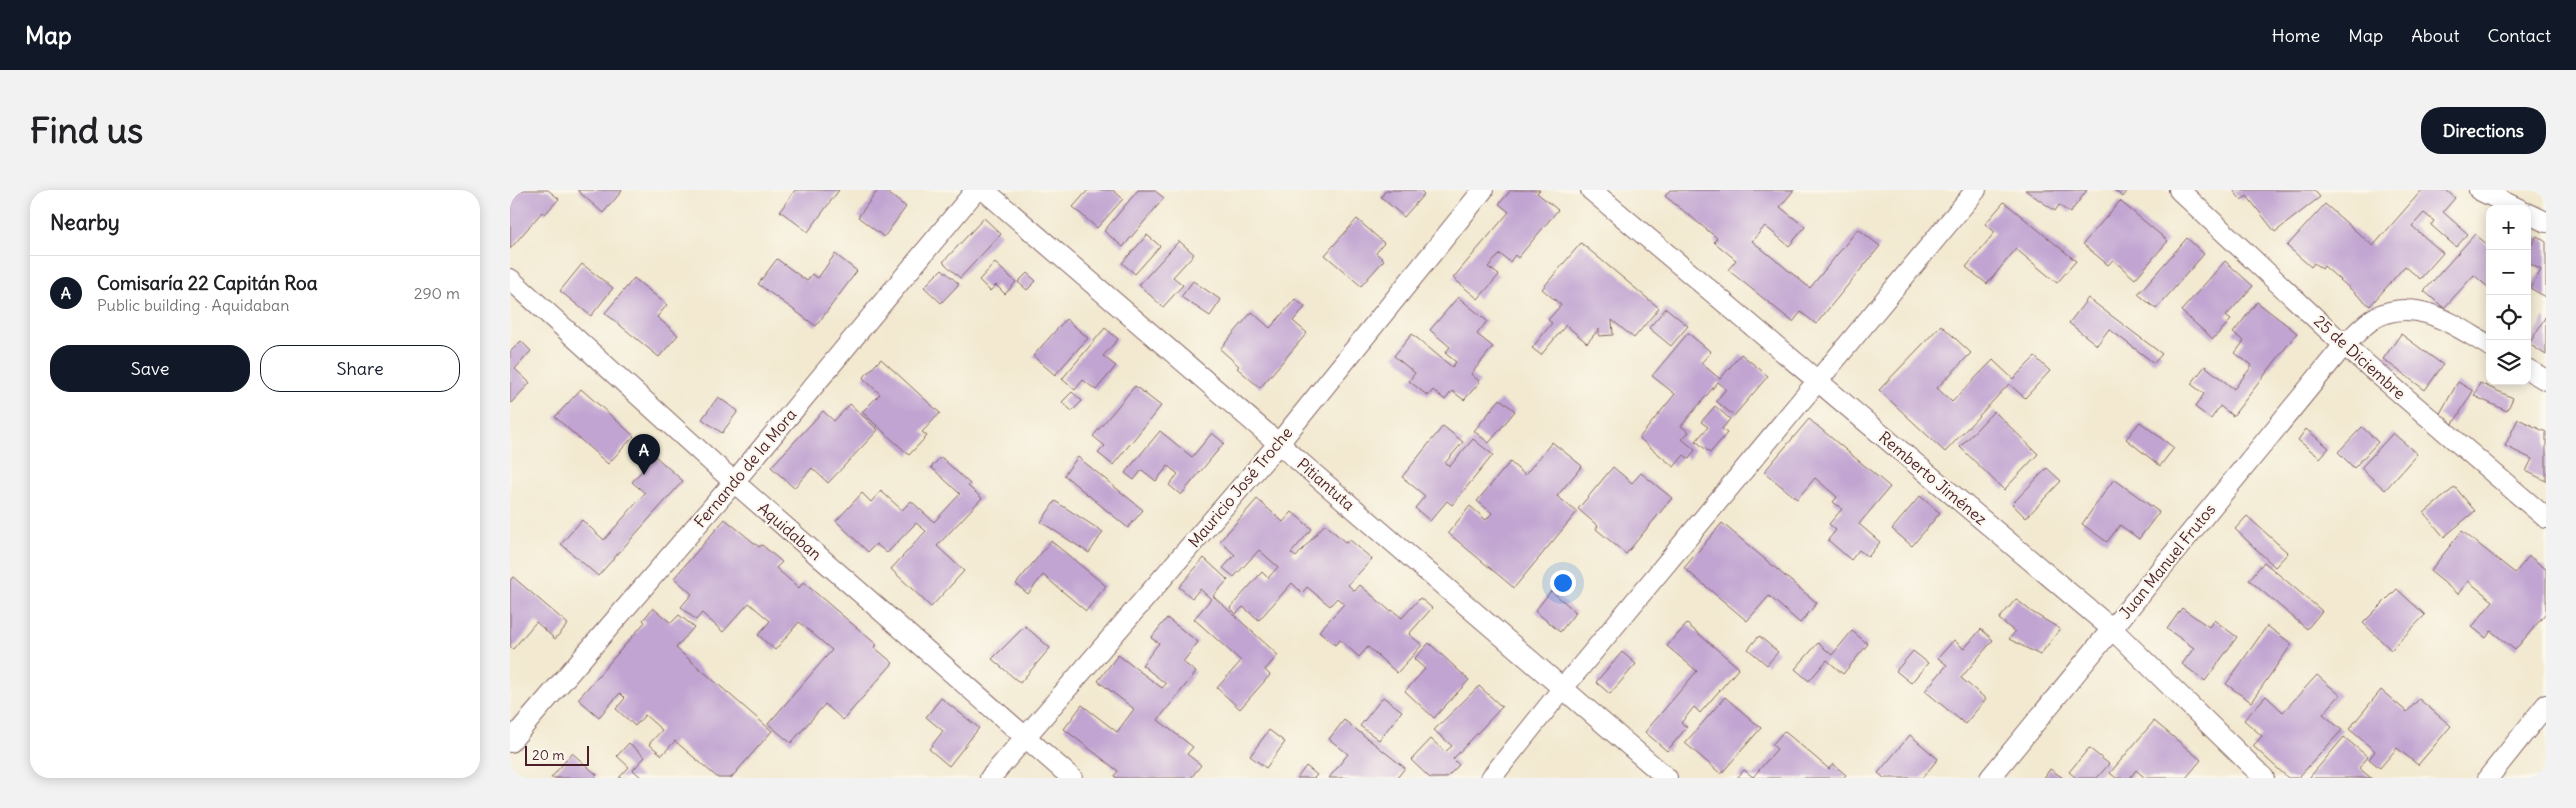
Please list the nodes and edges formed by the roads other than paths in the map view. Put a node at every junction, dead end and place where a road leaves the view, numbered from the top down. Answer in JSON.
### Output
{"nodes":[{"id":1,"x":976,"y":190,"type":"edge"},
{"id":2,"x":984,"y":190,"type":"edge"},
{"id":3,"x":1483,"y":190,"type":"edge"},
{"id":4,"x":1591,"y":190,"type":"edge"},
{"id":5,"x":1976,"y":190,"type":"edge"},
{"id":6,"x":2179,"y":190,"type":"edge"},
{"id":7,"x":2479,"y":190,"type":"edge"},
{"id":8,"x":2511,"y":205,"type":"edge"},
{"id":9,"x":2531,"y":215,"type":"edge"},
{"id":10,"x":2546,"y":222,"type":"edge"},
{"id":11,"x":510,"y":279,"type":"edge"},
{"id":12,"x":2486,"y":344,"type":"edge"},
{"id":13,"x":2344,"y":345,"type":"junction"},
{"id":14,"x":2531,"y":371,"type":"edge"},
{"id":15,"x":2546,"y":380,"type":"edge"},
{"id":16,"x":1818,"y":381,"type":"junction"},
{"id":17,"x":1279,"y":443,"type":"junction"},
{"id":18,"x":734,"y":482,"type":"junction"},
{"id":19,"x":2546,"y":518,"type":"edge"},
{"id":20,"x":2112,"y":629,"type":"junction"},
{"id":21,"x":1563,"y":688,"type":"junction"},
{"id":22,"x":2546,"y":705,"type":"edge"},
{"id":23,"x":1026,"y":737,"type":"junction"},
{"id":24,"x":510,"y":742,"type":"edge"},
{"id":25,"x":990,"y":778,"type":"edge"},
{"id":26,"x":1072,"y":778,"type":"edge"},
{"id":27,"x":1491,"y":778,"type":"edge"},
{"id":28,"x":1667,"y":778,"type":"edge"},
{"id":29,"x":1990,"y":778,"type":"edge"},
{"id":30,"x":2264,"y":778,"type":"edge"},
{"id":31,"x":2488,"y":778,"type":"edge"}],
"edges":[{"from":1,"to":18,"type":"street","name":"Fernando de la Mora"},
{"from":2,"to":17,"type":"street","name":"Pitiantuta"},
{"from":3,"to":17,"type":"street","name":"Mauricio José Troche"},
{"from":4,"to":16,"type":"street","name":"Remberto Jiménez"},
{"from":5,"to":16,"type":"street"},
{"from":6,"to":13,"type":"street","name":"25 de Diciembre"},
{"from":7,"to":8,"type":"street"},
{"from":9,"to":10,"type":"street"},
{"from":11,"to":18,"type":"street","name":"Aquidaban"},
{"from":12,"to":13,"type":"street","name":"Juan Manuel Frutos"},
{"from":13,"to":19,"type":"street","name":"25 de Diciembre"},
{"from":13,"to":20,"type":"street","name":"Juan Manuel Frutos"},
{"from":14,"to":15,"type":"street"},
{"from":16,"to":20,"type":"street","name":"Remberto Jiménez"},
{"from":16,"to":21,"type":"street"},
{"from":17,"to":21,"type":"street","name":"Pitiantuta"},
{"from":17,"to":23,"type":"street","name":"Mauricio José Troche"},
{"from":18,"to":23,"type":"street","name":"Aquidaban"},
{"from":18,"to":24,"type":"street","name":"Fernando de la Mora"},
{"from":20,"to":29,"type":"street","name":"Juan Manuel Frutos"},
{"from":20,"to":30,"type":"street","name":"Remberto Jiménez"},
{"from":21,"to":27,"type":"street"},
{"from":21,"to":28,"type":"street","name":"Pitiantuta"},
{"from":22,"to":31,"type":"street"},
{"from":23,"to":25,"type":"street","name":"Mauricio José Troche"},
{"from":23,"to":26,"type":"street","name":"Aquidaban"}]}
